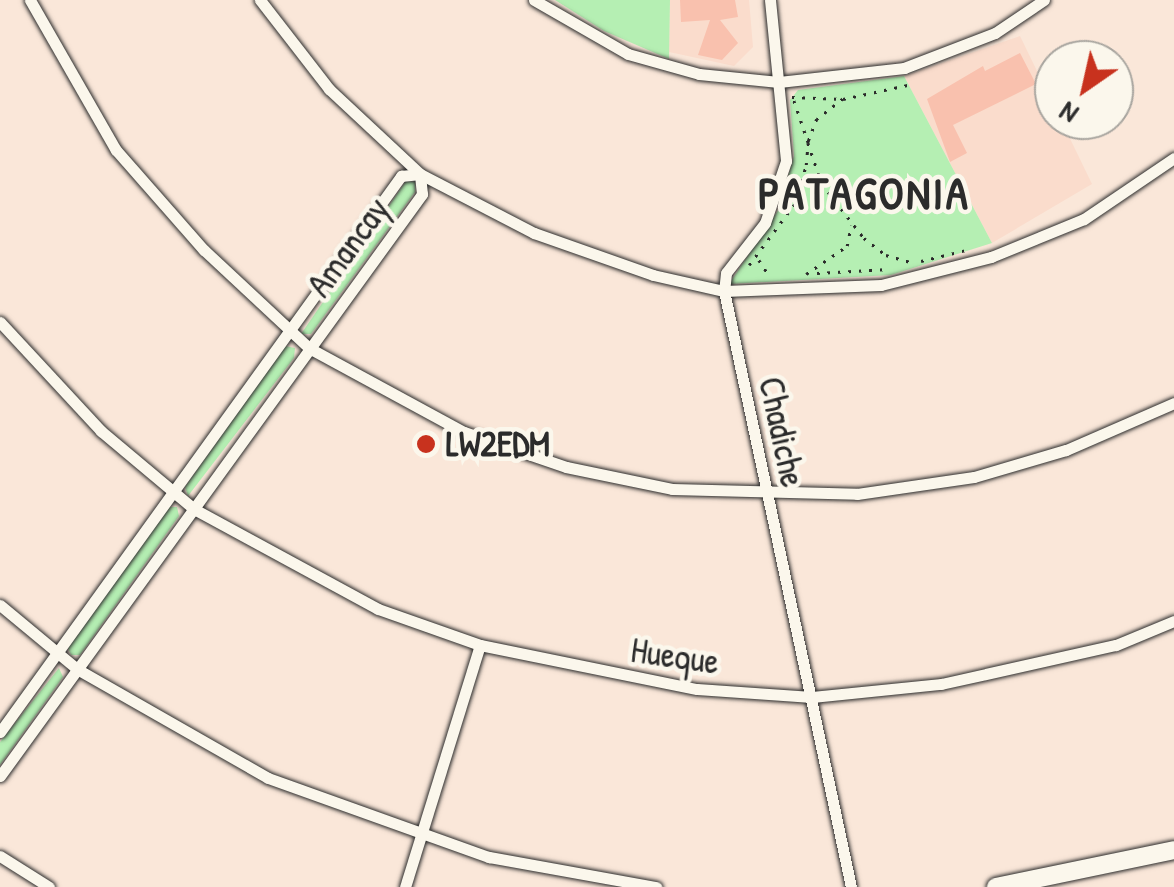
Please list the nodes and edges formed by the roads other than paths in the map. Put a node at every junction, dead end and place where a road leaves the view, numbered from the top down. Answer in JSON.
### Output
{"nodes":[{"id":1,"x":30,"y":0,"type":"edge"},
{"id":2,"x":260,"y":0,"type":"edge"},
{"id":3,"x":770,"y":0,"type":"edge"},
{"id":4,"x":1044,"y":0,"type":"edge"},
{"id":5,"x":536,"y":2,"type":"edge"},
{"id":6,"x":778,"y":82,"type":"junction"},
{"id":7,"x":1174,"y":158,"type":"edge"},
{"id":8,"x":420,"y":174,"type":"junction"},
{"id":9,"x":724,"y":291,"type":"junction"},
{"id":10,"x":0,"y":322,"type":"edge"},
{"id":11,"x":290,"y":332,"type":"junction"},
{"id":12,"x":308,"y":348,"type":"junction"},
{"id":13,"x":1174,"y":402,"type":"edge"},
{"id":14,"x":174,"y":494,"type":"junction"},
{"id":15,"x":768,"y":495,"type":"junction"},
{"id":16,"x":194,"y":509,"type":"junction"},
{"id":17,"x":0,"y":605,"type":"edge"},
{"id":18,"x":1174,"y":621,"type":"edge"},
{"id":19,"x":480,"y":646,"type":"junction"},
{"id":20,"x":57,"y":654,"type":"junction"},
{"id":21,"x":77,"y":669,"type":"junction"},
{"id":22,"x":812,"y":697,"type":"junction"},
{"id":23,"x":0,"y":732,"type":"edge"},
{"id":24,"x":0,"y":776,"type":"edge"},
{"id":25,"x":421,"y":836,"type":"junction"},
{"id":26,"x":1174,"y":850,"type":"edge"},
{"id":27,"x":0,"y":856,"type":"edge"},
{"id":28,"x":49,"y":887,"type":"edge"},
{"id":29,"x":405,"y":887,"type":"edge"},
{"id":30,"x":656,"y":887,"type":"edge"},
{"id":31,"x":851,"y":887,"type":"edge"},
{"id":32,"x":996,"y":887,"type":"edge"}],
"edges":[{"from":1,"to":11,"type":"street"},
{"from":2,"to":8,"type":"street"},
{"from":3,"to":6,"type":"street"},
{"from":4,"to":6,"type":"street"},
{"from":5,"to":6,"type":"street"},
{"from":6,"to":9,"type":"street"},
{"from":7,"to":9,"type":"street"},
{"from":8,"to":9,"type":"street"},
{"from":8,"to":11,"type":"street","name":"Amancay"},
{"from":8,"to":12,"type":"street","name":"Amancay"},
{"from":9,"to":15,"type":"street","name":"Chadiche"},
{"from":10,"to":14,"type":"street","name":"Hueque"},
{"from":11,"to":12,"type":"street"},
{"from":11,"to":14,"type":"street","name":"Amancay"},
{"from":12,"to":15,"type":"street"},
{"from":12,"to":16,"type":"street","name":"Amancay"},
{"from":13,"to":15,"type":"street"},
{"from":14,"to":16,"type":"street","name":"Hueque"},
{"from":14,"to":20,"type":"street","name":"Amancay"},
{"from":15,"to":22,"type":"street","name":"Chadiche"},
{"from":16,"to":19,"type":"street","name":"Hueque"},
{"from":16,"to":21,"type":"street","name":"Amancay"},
{"from":17,"to":20,"type":"street"},
{"from":18,"to":22,"type":"street","name":"Hueque"},
{"from":19,"to":22,"type":"street","name":"Hueque"},
{"from":19,"to":25,"type":"street"},
{"from":20,"to":21,"type":"street"},
{"from":20,"to":23,"type":"street","name":"Amancay"},
{"from":21,"to":24,"type":"street","name":"Amancay"},
{"from":21,"to":25,"type":"street"},
{"from":22,"to":31,"type":"street","name":"Chadiche"},
{"from":25,"to":29,"type":"street"},
{"from":25,"to":30,"type":"street"},
{"from":26,"to":32,"type":"street"},
{"from":27,"to":28,"type":"street"}]}
